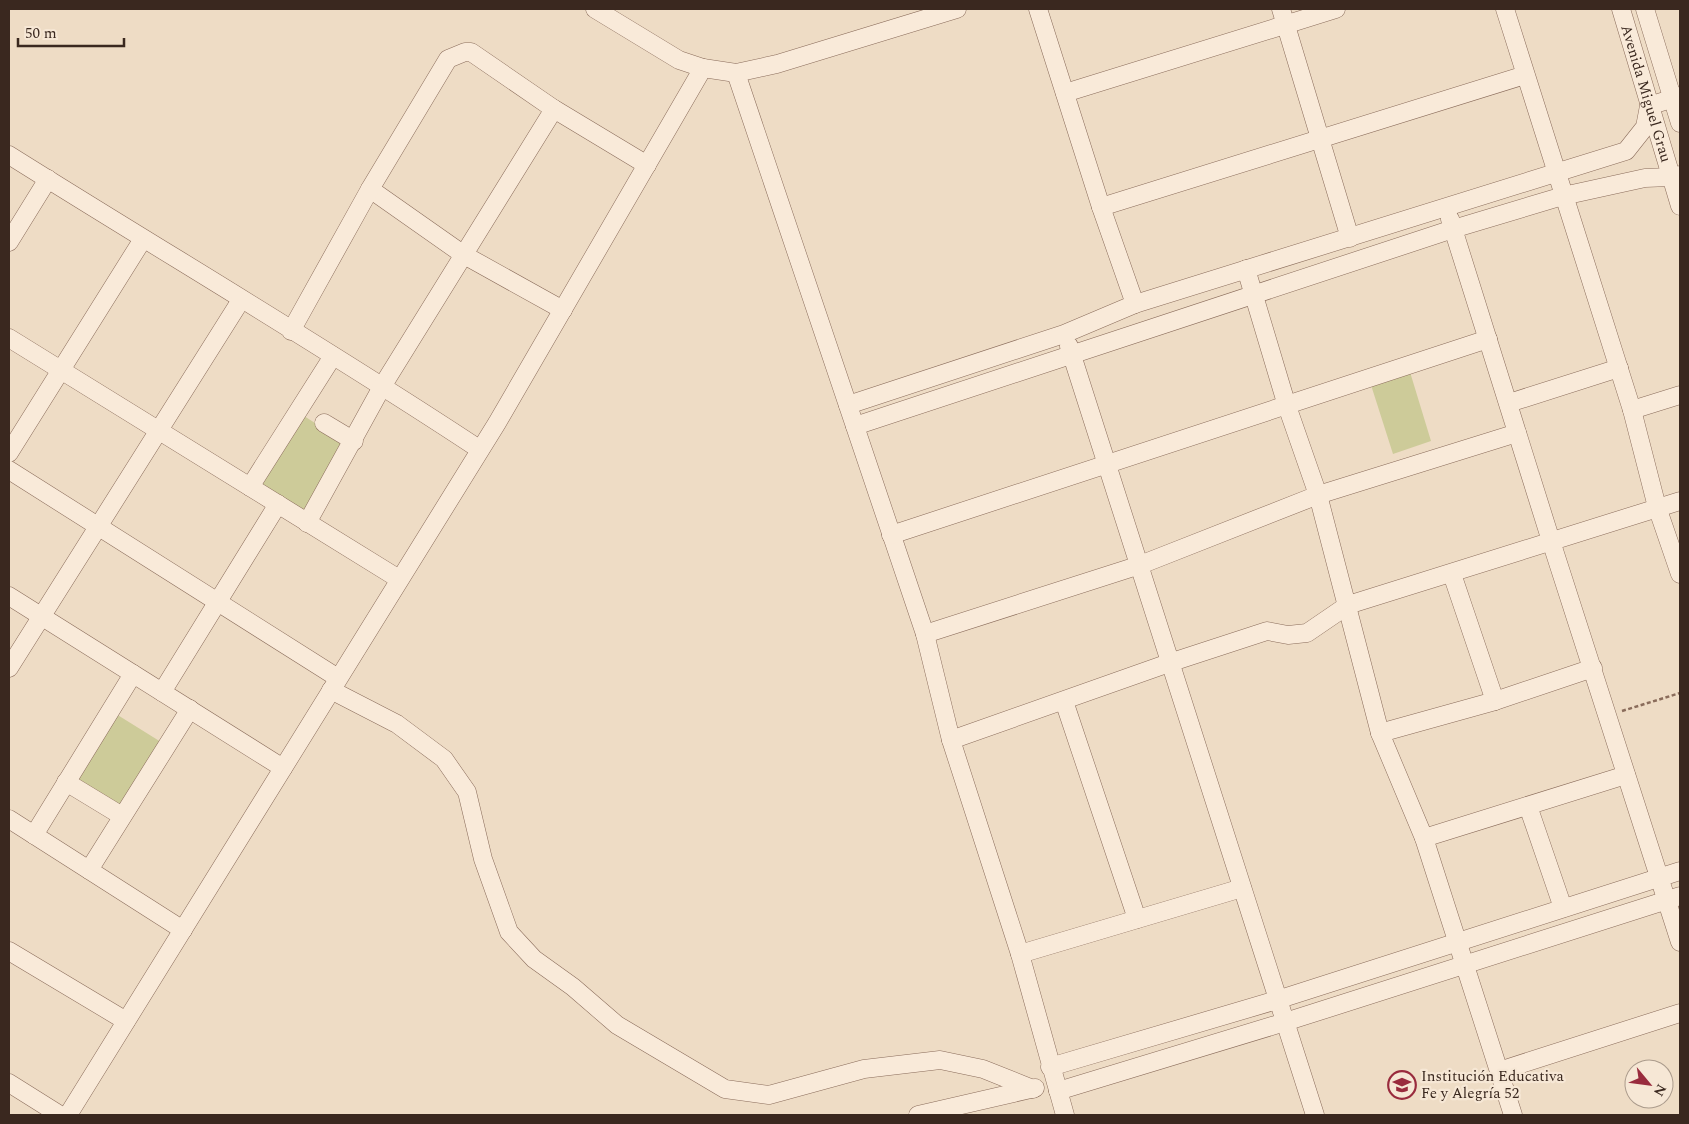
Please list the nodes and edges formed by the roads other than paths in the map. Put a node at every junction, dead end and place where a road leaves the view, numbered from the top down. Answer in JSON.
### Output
{"nodes":[{"id":1,"x":595,"y":9,"type":"edge"},
{"id":2,"x":957,"y":9,"type":"edge"},
{"id":3,"x":1038,"y":9,"type":"edge"},
{"id":4,"x":1336,"y":9,"type":"edge"},
{"id":5,"x":1505,"y":9,"type":"edge"},
{"id":6,"x":1621,"y":9,"type":"edge"},
{"id":7,"x":1645,"y":9,"type":"edge"},
{"id":8,"x":1284,"y":17,"type":"edge"},
{"id":9,"x":703,"y":68,"type":"junction"},
{"id":10,"x":736,"y":74,"type":"junction"},
{"id":11,"x":1526,"y":75,"type":"junction"},
{"id":12,"x":1065,"y":93,"type":"junction"},
{"id":13,"x":1677,"y":97,"type":"edge"},
{"id":14,"x":1649,"y":106,"type":"junction"},
{"id":15,"x":554,"y":109,"type":"junction"},
{"id":16,"x":1680,"y":123,"type":"edge"},
{"id":17,"x":1321,"y":138,"type":"junction"},
{"id":18,"x":9,"y":155,"type":"edge"},
{"id":19,"x":647,"y":165,"type":"junction"},
{"id":20,"x":1556,"y":174,"type":"junction"},
{"id":21,"x":1675,"y":176,"type":"edge"},
{"id":22,"x":48,"y":179,"type":"junction"},
{"id":23,"x":370,"y":189,"type":"junction"},
{"id":24,"x":1563,"y":196,"type":"junction"},
{"id":25,"x":1680,"y":206,"type":"edge"},
{"id":26,"x":1101,"y":207,"type":"junction"},
{"id":27,"x":1448,"y":208,"type":"junction"},
{"id":28,"x":1453,"y":229,"type":"junction"},
{"id":29,"x":1350,"y":238,"type":"junction"},
{"id":30,"x":143,"y":239,"type":"junction"},
{"id":31,"x":9,"y":242,"type":"edge"},
{"id":32,"x":464,"y":255,"type":"junction"},
{"id":33,"x":1246,"y":269,"type":"junction"},
{"id":34,"x":1254,"y":296,"type":"junction"},
{"id":35,"x":241,"y":300,"type":"junction"},
{"id":36,"x":1135,"y":304,"type":"junction"},
{"id":37,"x":563,"y":310,"type":"junction"},
{"id":38,"x":291,"y":331,"type":"junction"},
{"id":39,"x":1064,"y":334,"type":"junction"},
{"id":40,"x":9,"y":338,"type":"edge"},
{"id":41,"x":1488,"y":339,"type":"junction"},
{"id":42,"x":1072,"y":355,"type":"junction"},
{"id":43,"x":333,"y":356,"type":"junction"},
{"id":44,"x":1619,"y":368,"type":"junction"},
{"id":45,"x":61,"y":370,"type":"junction"},
{"id":46,"x":383,"y":386,"type":"junction"},
{"id":47,"x":1680,"y":395,"type":"edge"},
{"id":48,"x":1509,"y":404,"type":"junction"},
{"id":49,"x":848,"y":406,"type":"junction"},
{"id":50,"x":1287,"y":406,"type":"junction"},
{"id":51,"x":1632,"y":410,"type":"junction"},
{"id":52,"x":324,"y":423,"type":"dead end"},
{"id":53,"x":855,"y":426,"type":"junction"},
{"id":54,"x":158,"y":431,"type":"junction"},
{"id":55,"x":1517,"y":432,"type":"junction"},
{"id":56,"x":354,"y":441,"type":"junction"},
{"id":57,"x":479,"y":449,"type":"junction"},
{"id":58,"x":9,"y":453,"type":"edge"},
{"id":59,"x":1107,"y":464,"type":"junction"},
{"id":60,"x":9,"y":470,"type":"edge"},
{"id":61,"x":250,"y":488,"type":"junction"},
{"id":62,"x":1318,"y":495,"type":"junction"},
{"id":63,"x":1680,"y":501,"type":"edge"},
{"id":64,"x":278,"y":504,"type":"junction"},
{"id":65,"x":1657,"y":507,"type":"junction"},
{"id":66,"x":307,"y":523,"type":"junction"},
{"id":67,"x":98,"y":526,"type":"junction"},
{"id":68,"x":891,"y":535,"type":"junction"},
{"id":69,"x":1551,"y":541,"type":"junction"},
{"id":70,"x":1140,"y":565,"type":"junction"},
{"id":71,"x":1452,"y":574,"type":"junction"},
{"id":72,"x":1680,"y":574,"type":"edge"},
{"id":73,"x":399,"y":579,"type":"junction"},
{"id":74,"x":9,"y":596,"type":"edge"},
{"id":75,"x":218,"y":602,"type":"junction"},
{"id":76,"x":1348,"y":605,"type":"junction"},
{"id":77,"x":41,"y":616,"type":"junction"},
{"id":78,"x":925,"y":634,"type":"junction"},
{"id":79,"x":1169,"y":663,"type":"junction"},
{"id":80,"x":9,"y":668,"type":"edge"},
{"id":81,"x":1593,"y":668,"type":"junction"},
{"id":82,"x":133,"y":674,"type":"junction"},
{"id":83,"x":334,"y":684,"type":"junction"},
{"id":84,"x":162,"y":692,"type":"junction"},
{"id":85,"x":1064,"y":701,"type":"junction"},
{"id":86,"x":1495,"y":701,"type":"junction"},
{"id":87,"x":190,"y":709,"type":"junction"},
{"id":88,"x":1380,"y":733,"type":"junction"},
{"id":89,"x":951,"y":740,"type":"junction"},
{"id":90,"x":282,"y":768,"type":"junction"},
{"id":91,"x":1626,"y":775,"type":"junction"},
{"id":92,"x":66,"y":782,"type":"junction"},
{"id":93,"x":1528,"y":806,"type":"junction"},
{"id":94,"x":122,"y":816,"type":"junction"},
{"id":95,"x":9,"y":819,"type":"edge"},
{"id":96,"x":34,"y":835,"type":"junction"},
{"id":97,"x":1424,"y":838,"type":"junction"},
{"id":98,"x":88,"y":870,"type":"junction"},
{"id":99,"x":1680,"y":871,"type":"edge"},
{"id":100,"x":1658,"y":878,"type":"junction"},
{"id":101,"x":1242,"y":888,"type":"junction"},
{"id":102,"x":1673,"y":899,"type":"edge"},
{"id":103,"x":1563,"y":908,"type":"junction"},
{"id":104,"x":1137,"y":919,"type":"junction"},
{"id":105,"x":183,"y":930,"type":"junction"},
{"id":106,"x":1458,"y":942,"type":"junction"},
{"id":107,"x":1680,"y":942,"type":"edge"},
{"id":108,"x":9,"y":951,"type":"edge"},
{"id":109,"x":1020,"y":954,"type":"junction"},
{"id":110,"x":1466,"y":965,"type":"junction"},
{"id":111,"x":1277,"y":1000,"type":"junction"},
{"id":112,"x":1680,"y":1013,"type":"edge"},
{"id":113,"x":126,"y":1021,"type":"junction"},
{"id":114,"x":1285,"y":1022,"type":"junction"},
{"id":115,"x":1499,"y":1071,"type":"junction"},
{"id":116,"x":1054,"y":1080,"type":"junction"},
{"id":117,"x":9,"y":1083,"type":"edge"},
{"id":118,"x":1033,"y":1089,"type":"junction"},
{"id":119,"x":60,"y":1115,"type":"edge"},
{"id":120,"x":68,"y":1115,"type":"edge"},
{"id":121,"x":918,"y":1115,"type":"edge"},
{"id":122,"x":1065,"y":1115,"type":"edge"},
{"id":123,"x":1315,"y":1115,"type":"edge"},
{"id":124,"x":1513,"y":1115,"type":"edge"}],
"edges":[{"from":1,"to":9,"type":"street"},
{"from":2,"to":10,"type":"street"},
{"from":3,"to":12,"type":"street"},
{"from":4,"to":8,"type":"street"},
{"from":5,"to":11,"type":"street"},
{"from":6,"to":14,"type":"street","name":"Avenida Miguel Grau"},
{"from":7,"to":13,"type":"street","name":"Avenida Miguel Grau"},
{"from":8,"to":12,"type":"street"},
{"from":8,"to":17,"type":"street"},
{"from":9,"to":10,"type":"street"},
{"from":9,"to":19,"type":"street"},
{"from":10,"to":49,"type":"street"},
{"from":11,"to":17,"type":"street"},
{"from":11,"to":20,"type":"street"},
{"from":12,"to":26,"type":"street"},
{"from":13,"to":14,"type":"street"},
{"from":13,"to":16,"type":"street","name":"Avenida Miguel Grau"},
{"from":14,"to":20,"type":"street"},
{"from":14,"to":21,"type":"street","name":"Avenida Miguel Grau"},
{"from":15,"to":19,"type":"street"},
{"from":15,"to":23,"type":"street"},
{"from":15,"to":32,"type":"street"},
{"from":17,"to":26,"type":"street"},
{"from":17,"to":29,"type":"street"},
{"from":18,"to":22,"type":"street"},
{"from":19,"to":37,"type":"street"},
{"from":20,"to":24,"type":"street"},
{"from":20,"to":27,"type":"street"},
{"from":21,"to":24,"type":"street"},
{"from":21,"to":25,"type":"street","name":"Avenida Miguel Grau"},
{"from":22,"to":30,"type":"street"},
{"from":22,"to":31,"type":"street"},
{"from":23,"to":32,"type":"street"},
{"from":23,"to":38,"type":"street"},
{"from":24,"to":28,"type":"street"},
{"from":24,"to":44,"type":"street"},
{"from":26,"to":36,"type":"street"},
{"from":27,"to":28,"type":"street"},
{"from":27,"to":29,"type":"street"},
{"from":28,"to":34,"type":"street"},
{"from":28,"to":41,"type":"street"},
{"from":29,"to":33,"type":"street"},
{"from":30,"to":35,"type":"street"},
{"from":30,"to":45,"type":"street"},
{"from":32,"to":37,"type":"street"},
{"from":32,"to":46,"type":"street"},
{"from":33,"to":34,"type":"street"},
{"from":33,"to":36,"type":"street"},
{"from":34,"to":42,"type":"street"},
{"from":34,"to":50,"type":"street"},
{"from":35,"to":38,"type":"street"},
{"from":35,"to":54,"type":"street"},
{"from":36,"to":39,"type":"street"},
{"from":37,"to":57,"type":"street"},
{"from":38,"to":43,"type":"street"},
{"from":39,"to":42,"type":"street"},
{"from":39,"to":49,"type":"street"},
{"from":40,"to":45,"type":"street"},
{"from":41,"to":48,"type":"street"},
{"from":41,"to":50,"type":"street"},
{"from":42,"to":53,"type":"street"},
{"from":42,"to":59,"type":"street"},
{"from":43,"to":46,"type":"street"},
{"from":43,"to":61,"type":"street"},
{"from":44,"to":48,"type":"street"},
{"from":44,"to":51,"type":"street"},
{"from":45,"to":54,"type":"street"},
{"from":45,"to":58,"type":"street"},
{"from":46,"to":56,"type":"street"},
{"from":46,"to":57,"type":"street"},
{"from":47,"to":51,"type":"street"},
{"from":48,"to":55,"type":"street"},
{"from":49,"to":53,"type":"street"},
{"from":50,"to":59,"type":"street"},
{"from":50,"to":62,"type":"street"},
{"from":51,"to":65,"type":"street"},
{"from":52,"to":56,"type":"street"},
{"from":53,"to":68,"type":"street"},
{"from":54,"to":61,"type":"street"},
{"from":54,"to":67,"type":"street"},
{"from":55,"to":62,"type":"street"},
{"from":55,"to":69,"type":"street"},
{"from":56,"to":66,"type":"street"},
{"from":57,"to":73,"type":"street"},
{"from":59,"to":68,"type":"street"},
{"from":59,"to":70,"type":"street"},
{"from":60,"to":67,"type":"street"},
{"from":61,"to":64,"type":"street"},
{"from":62,"to":70,"type":"street"},
{"from":62,"to":76,"type":"street"},
{"from":63,"to":65,"type":"street"},
{"from":64,"to":66,"type":"street"},
{"from":64,"to":75,"type":"street"},
{"from":65,"to":69,"type":"street"},
{"from":65,"to":72,"type":"street"},
{"from":66,"to":73,"type":"street"},
{"from":67,"to":75,"type":"street"},
{"from":67,"to":77,"type":"street"},
{"from":68,"to":78,"type":"street"},
{"from":69,"to":71,"type":"street"},
{"from":69,"to":81,"type":"street"},
{"from":70,"to":78,"type":"street"},
{"from":70,"to":79,"type":"street"},
{"from":71,"to":76,"type":"street"},
{"from":71,"to":86,"type":"street"},
{"from":73,"to":83,"type":"street"},
{"from":74,"to":77,"type":"street"},
{"from":75,"to":83,"type":"street"},
{"from":75,"to":84,"type":"street"},
{"from":76,"to":79,"type":"street"},
{"from":76,"to":88,"type":"street"},
{"from":77,"to":80,"type":"street"},
{"from":77,"to":82,"type":"street"},
{"from":78,"to":89,"type":"street"},
{"from":79,"to":85,"type":"street"},
{"from":79,"to":101,"type":"street"},
{"from":81,"to":86,"type":"street"},
{"from":81,"to":91,"type":"street"},
{"from":82,"to":84,"type":"street"},
{"from":82,"to":92,"type":"street"},
{"from":83,"to":90,"type":"street"},
{"from":83,"to":118,"type":"street"},
{"from":84,"to":87,"type":"street"},
{"from":85,"to":89,"type":"street"},
{"from":85,"to":104,"type":"street"},
{"from":86,"to":88,"type":"street"},
{"from":87,"to":90,"type":"street"},
{"from":87,"to":94,"type":"street"},
{"from":88,"to":97,"type":"street"},
{"from":89,"to":109,"type":"street"},
{"from":90,"to":105,"type":"street"},
{"from":91,"to":93,"type":"street"},
{"from":91,"to":100,"type":"street"},
{"from":92,"to":94,"type":"street"},
{"from":92,"to":96,"type":"street"},
{"from":93,"to":97,"type":"street"},
{"from":93,"to":103,"type":"street"},
{"from":94,"to":98,"type":"street"},
{"from":95,"to":96,"type":"street"},
{"from":96,"to":98,"type":"street"},
{"from":97,"to":106,"type":"street"},
{"from":98,"to":105,"type":"street"},
{"from":99,"to":100,"type":"street"},
{"from":100,"to":102,"type":"street"},
{"from":100,"to":103,"type":"street"},
{"from":101,"to":104,"type":"street"},
{"from":101,"to":111,"type":"street"},
{"from":102,"to":107,"type":"street"},
{"from":102,"to":110,"type":"street"},
{"from":103,"to":106,"type":"street"},
{"from":104,"to":109,"type":"street"},
{"from":105,"to":113,"type":"street"},
{"from":106,"to":110,"type":"street"},
{"from":106,"to":111,"type":"street"},
{"from":108,"to":113,"type":"street"},
{"from":109,"to":116,"type":"street"},
{"from":110,"to":114,"type":"street"},
{"from":110,"to":115,"type":"street"},
{"from":111,"to":114,"type":"street"},
{"from":111,"to":116,"type":"street"},
{"from":112,"to":115,"type":"street"},
{"from":113,"to":120,"type":"street"},
{"from":114,"to":116,"type":"street"},
{"from":114,"to":123,"type":"street"},
{"from":115,"to":124,"type":"street"},
{"from":116,"to":118,"type":"street"},
{"from":116,"to":122,"type":"street"},
{"from":117,"to":119,"type":"street"},
{"from":118,"to":121,"type":"street"}]}
